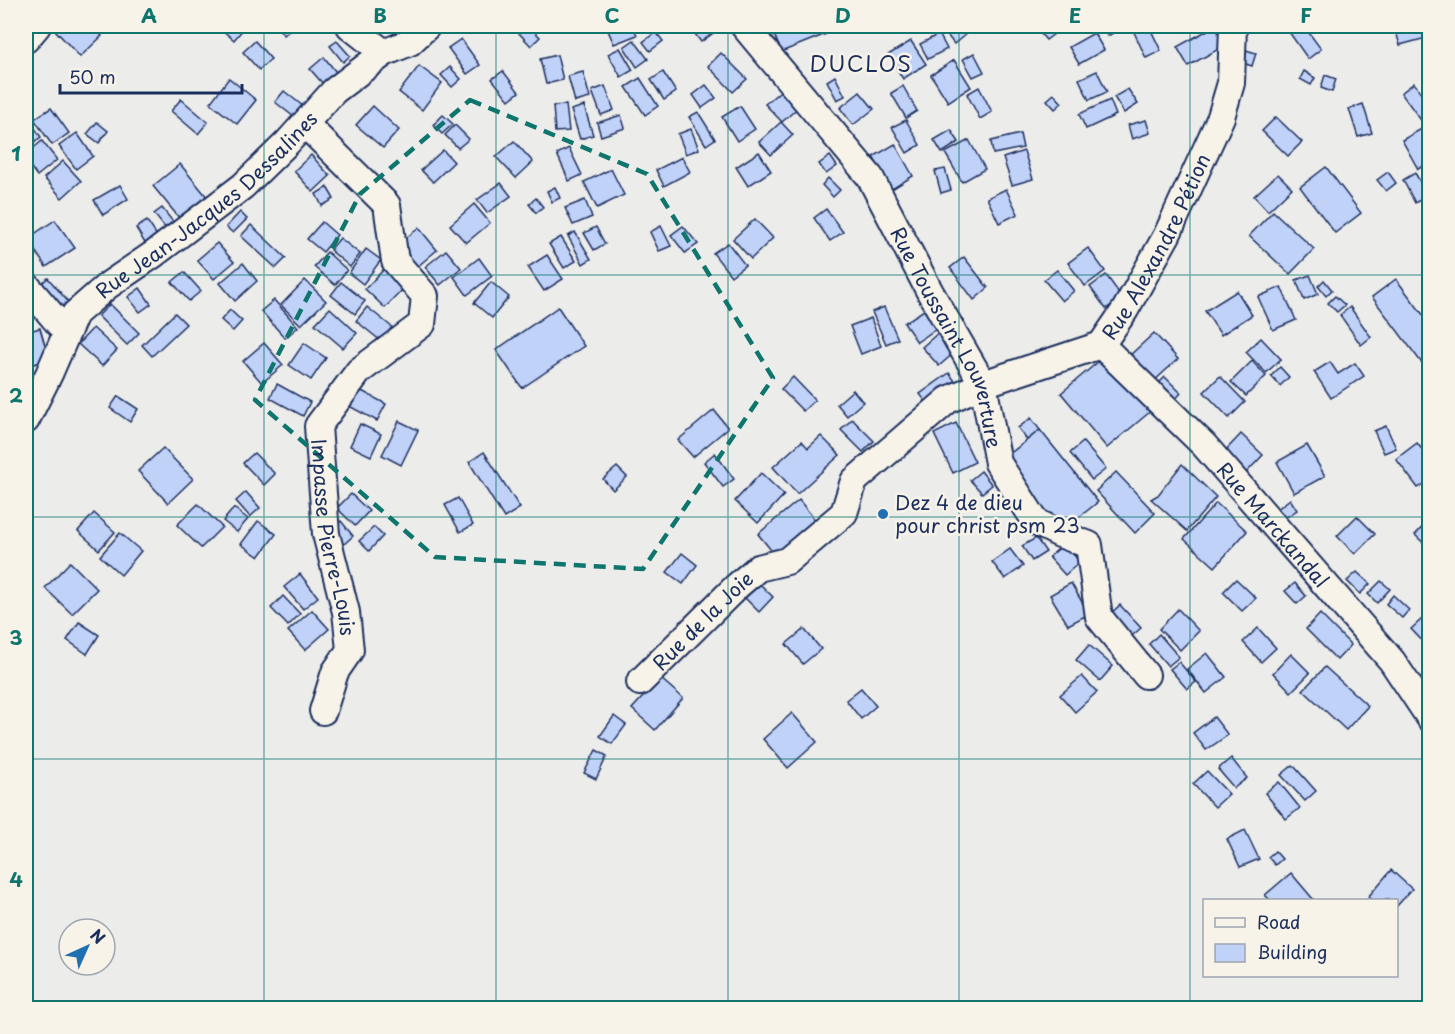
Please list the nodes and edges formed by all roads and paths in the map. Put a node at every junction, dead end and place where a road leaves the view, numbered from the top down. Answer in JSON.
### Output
{"nodes":[{"id":1,"x":37,"y":26,"type":"edge"},
{"id":2,"x":350,"y":26,"type":"edge"},
{"id":3,"x":427,"y":26,"type":"edge"},
{"id":4,"x":744,"y":26,"type":"edge"},
{"id":5,"x":1233,"y":26,"type":"edge"},
{"id":6,"x":26,"y":39,"type":"edge"},
{"id":7,"x":384,"y":53,"type":"junction"},
{"id":8,"x":305,"y":123,"type":"junction"},
{"id":9,"x":26,"y":285,"type":"edge"},
{"id":10,"x":66,"y":332,"type":"junction"},
{"id":11,"x":1101,"y":345,"type":"junction"},
{"id":12,"x":982,"y":384,"type":"junction"},
{"id":13,"x":26,"y":420,"type":"edge"},
{"id":14,"x":1146,"y":675,"type":"dead end"},
{"id":15,"x":640,"y":682,"type":"dead end"},
{"id":16,"x":323,"y":711,"type":"dead end"},
{"id":17,"x":1430,"y":718,"type":"edge"}],
"edges":[{"from":1,"to":6,"type":"street"},
{"from":2,"to":7,"type":"street"},
{"from":3,"to":7,"type":"street","name":"Rue Jean-Jacques Dessalines"},
{"from":4,"to":12,"type":"street","name":"Rue Toussaint Louverture"},
{"from":5,"to":11,"type":"street","name":"Rue Alexandre Pétion"},
{"from":7,"to":8,"type":"street","name":"Rue Jean-Jacques Dessalines"},
{"from":8,"to":10,"type":"street","name":"Rue Jean-Jacques Dessalines"},
{"from":8,"to":16,"type":"street","name":"Impasse Pierre-Louis"},
{"from":9,"to":10,"type":"street"},
{"from":10,"to":13,"type":"street","name":"Rue Jean-Jacques Dessalines"},
{"from":11,"to":12,"type":"street","name":"Rue Alexandre Pétion"},
{"from":11,"to":17,"type":"street","name":"Rue Marckandal"},
{"from":12,"to":14,"type":"street","name":"Rue Toussaint Louverture"},
{"from":12,"to":15,"type":"street","name":"Rue de la Joie"}]}
